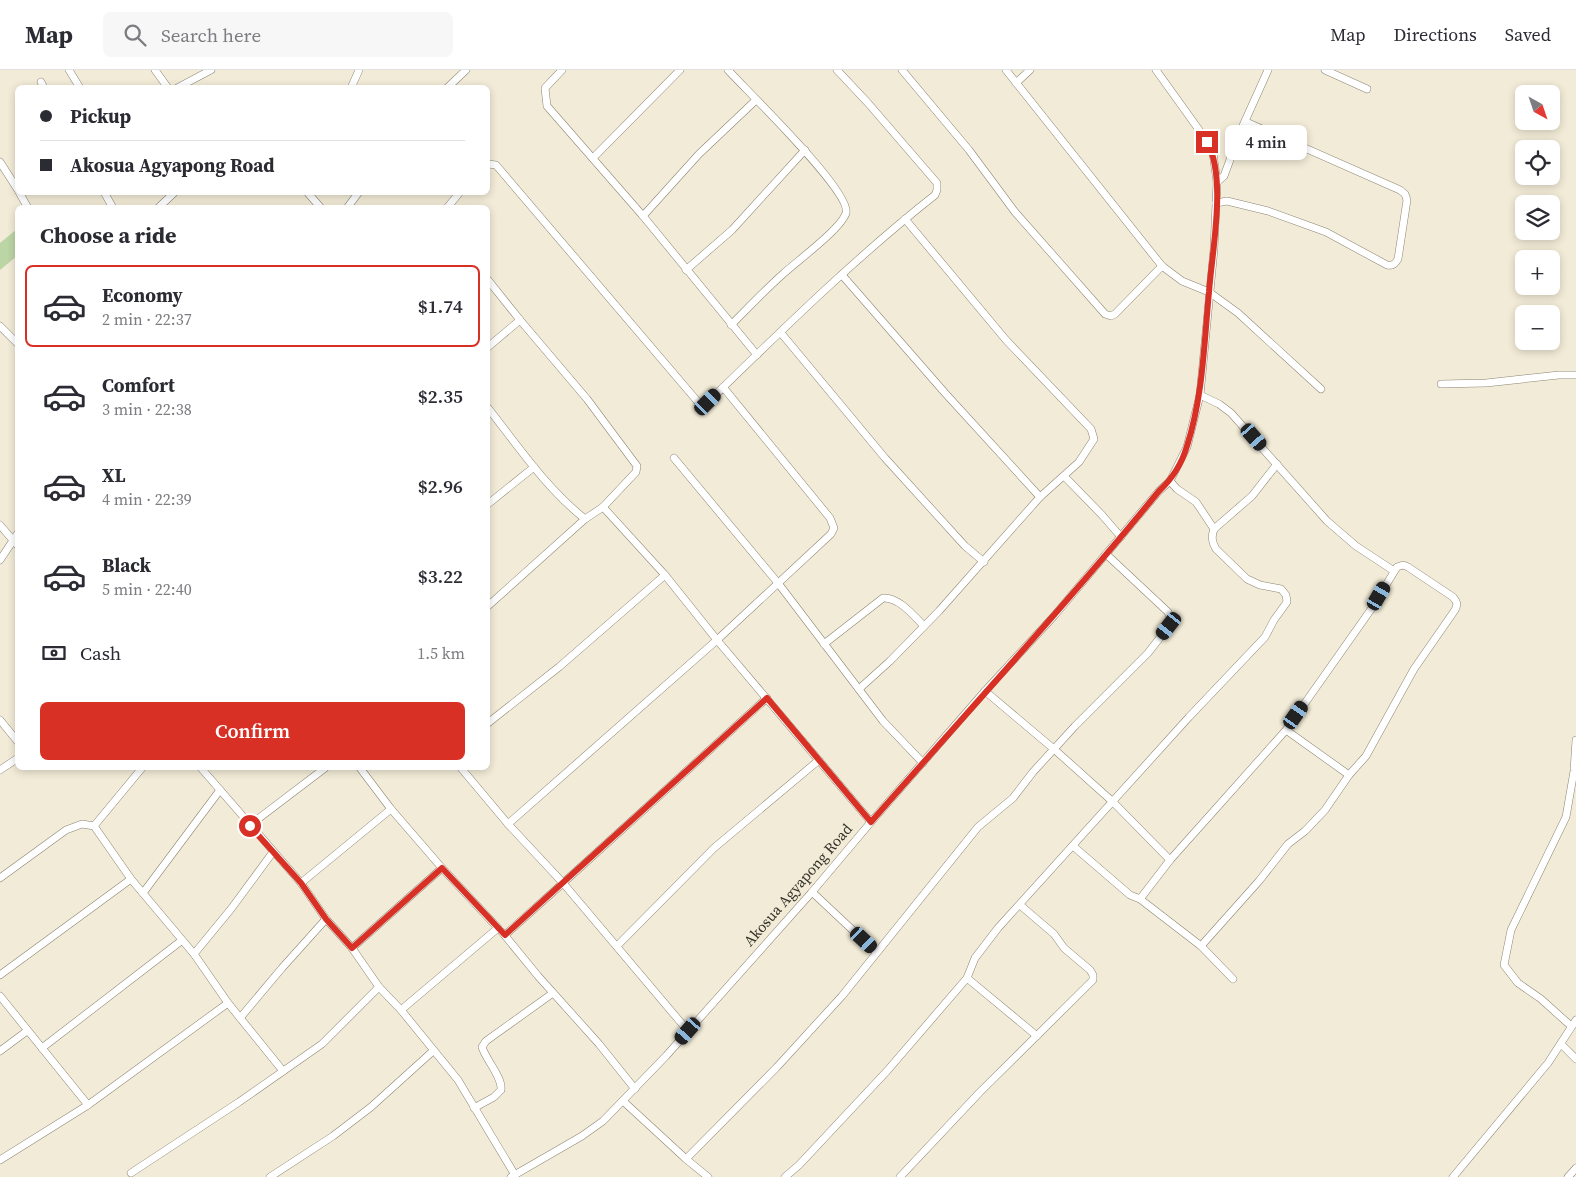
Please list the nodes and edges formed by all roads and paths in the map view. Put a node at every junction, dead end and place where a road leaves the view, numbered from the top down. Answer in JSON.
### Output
{"nodes":[{"id":1,"x":69,"y":70,"type":"edge"},
{"id":2,"x":155,"y":70,"type":"edge"},
{"id":3,"x":212,"y":70,"type":"edge"},
{"id":4,"x":359,"y":70,"type":"edge"},
{"id":5,"x":466,"y":70,"type":"edge"},
{"id":6,"x":562,"y":70,"type":"edge"},
{"id":7,"x":680,"y":70,"type":"edge"},
{"id":8,"x":728,"y":70,"type":"edge"},
{"id":9,"x":837,"y":70,"type":"edge"},
{"id":10,"x":902,"y":70,"type":"edge"},
{"id":11,"x":1006,"y":70,"type":"edge"},
{"id":12,"x":1030,"y":70,"type":"edge"},
{"id":13,"x":1156,"y":70,"type":"edge"},
{"id":14,"x":1268,"y":70,"type":"edge"},
{"id":15,"x":1325,"y":70,"type":"edge"},
{"id":16,"x":1016,"y":83,"type":"junction"},
{"id":17,"x":78,"y":85,"type":"edge"},
{"id":18,"x":166,"y":85,"type":"edge"},
{"id":19,"x":184,"y":85,"type":"edge"},
{"id":20,"x":352,"y":85,"type":"edge"},
{"id":21,"x":450,"y":85,"type":"edge"},
{"id":22,"x":1367,"y":89,"type":"dead end"},
{"id":23,"x":756,"y":100,"type":"junction"},
{"id":24,"x":1246,"y":122,"type":"junction"},
{"id":25,"x":804,"y":150,"type":"junction"},
{"id":26,"x":593,"y":158,"type":"junction"},
{"id":27,"x":0,"y":162,"type":"edge"},
{"id":28,"x":490,"y":164,"type":"edge"},
{"id":29,"x":1217,"y":182,"type":"junction"},
{"id":30,"x":15,"y":186,"type":"edge"},
{"id":31,"x":172,"y":195,"type":"edge"},
{"id":32,"x":310,"y":195,"type":"edge"},
{"id":33,"x":458,"y":195,"type":"edge"},
{"id":34,"x":1216,"y":203,"type":"junction"},
{"id":35,"x":161,"y":205,"type":"edge"},
{"id":36,"x":318,"y":205,"type":"edge"},
{"id":37,"x":449,"y":205,"type":"edge"},
{"id":38,"x":643,"y":216,"type":"junction"},
{"id":39,"x":905,"y":219,"type":"junction"},
{"id":40,"x":1162,"y":266,"type":"junction"},
{"id":41,"x":686,"y":270,"type":"junction"},
{"id":42,"x":842,"y":275,"type":"junction"},
{"id":43,"x":490,"y":282,"type":"edge"},
{"id":44,"x":1209,"y":292,"type":"junction"},
{"id":45,"x":520,"y":320,"type":"junction"},
{"id":46,"x":731,"y":325,"type":"junction"},
{"id":47,"x":0,"y":326,"type":"edge"},
{"id":48,"x":781,"y":333,"type":"junction"},
{"id":49,"x":15,"y":341,"type":"edge"},
{"id":50,"x":490,"y":346,"type":"edge"},
{"id":51,"x":757,"y":355,"type":"junction"},
{"id":52,"x":1576,"y":375,"type":"edge"},
{"id":53,"x":1441,"y":384,"type":"dead end"},
{"id":54,"x":723,"y":387,"type":"junction"},
{"id":55,"x":1322,"y":389,"type":"dead end"},
{"id":56,"x":1200,"y":396,"type":"junction"},
{"id":57,"x":490,"y":411,"type":"edge"},
{"id":58,"x":674,"y":458,"type":"dead end"},
{"id":59,"x":1277,"y":464,"type":"junction"},
{"id":60,"x":534,"y":467,"type":"junction"},
{"id":61,"x":1064,"y":476,"type":"junction"},
{"id":62,"x":1170,"y":481,"type":"junction"},
{"id":63,"x":1040,"y":497,"type":"junction"},
{"id":64,"x":490,"y":502,"type":"edge"},
{"id":65,"x":603,"y":507,"type":"junction"},
{"id":66,"x":585,"y":519,"type":"junction"},
{"id":67,"x":0,"y":525,"type":"edge"},
{"id":68,"x":1214,"y":529,"type":"junction"},
{"id":69,"x":1121,"y":537,"type":"junction"},
{"id":70,"x":15,"y":543,"type":"edge"},
{"id":71,"x":1106,"y":554,"type":"junction"},
{"id":72,"x":0,"y":560,"type":"edge"},
{"id":73,"x":984,"y":562,"type":"junction"},
{"id":74,"x":1394,"y":571,"type":"junction"},
{"id":75,"x":666,"y":575,"type":"junction"},
{"id":76,"x":778,"y":583,"type":"junction"},
{"id":77,"x":490,"y":604,"type":"edge"},
{"id":78,"x":924,"y":626,"type":"junction"},
{"id":79,"x":717,"y":640,"type":"junction"},
{"id":80,"x":824,"y":644,"type":"junction"},
{"id":81,"x":859,"y":689,"type":"junction"},
{"id":82,"x":985,"y":691,"type":"junction"},
{"id":83,"x":767,"y":698,"type":"junction"},
{"id":84,"x":0,"y":720,"type":"edge"},
{"id":85,"x":490,"y":721,"type":"edge"},
{"id":86,"x":1286,"y":730,"type":"junction"},
{"id":87,"x":15,"y":738,"type":"edge"},
{"id":88,"x":1576,"y":740,"type":"edge"},
{"id":89,"x":1055,"y":750,"type":"junction"},
{"id":90,"x":15,"y":760,"type":"edge"},
{"id":91,"x":819,"y":760,"type":"junction"},
{"id":92,"x":922,"y":763,"type":"junction"},
{"id":93,"x":0,"y":770,"type":"edge"},
{"id":94,"x":140,"y":770,"type":"edge"},
{"id":95,"x":203,"y":770,"type":"edge"},
{"id":96,"x":322,"y":770,"type":"edge"},
{"id":97,"x":362,"y":770,"type":"edge"},
{"id":98,"x":463,"y":770,"type":"edge"},
{"id":99,"x":1349,"y":775,"type":"junction"},
{"id":100,"x":220,"y":790,"type":"junction"},
{"id":101,"x":1113,"y":802,"type":"junction"},
{"id":102,"x":391,"y":809,"type":"junction"},
{"id":103,"x":871,"y":822,"type":"junction"},
{"id":104,"x":508,"y":824,"type":"junction"},
{"id":105,"x":94,"y":826,"type":"junction"},
{"id":106,"x":250,"y":826,"type":"junction"},
{"id":107,"x":1073,"y":846,"type":"junction"},
{"id":108,"x":273,"y":852,"type":"junction"},
{"id":109,"x":1170,"y":860,"type":"junction"},
{"id":110,"x":442,"y":868,"type":"junction"},
{"id":111,"x":0,"y":878,"type":"edge"},
{"id":112,"x":130,"y":879,"type":"junction"},
{"id":113,"x":301,"y":883,"type":"junction"},
{"id":114,"x":563,"y":883,"type":"junction"},
{"id":115,"x":812,"y":892,"type":"junction"},
{"id":116,"x":143,"y":893,"type":"junction"},
{"id":117,"x":1140,"y":900,"type":"junction"},
{"id":118,"x":1020,"y":905,"type":"junction"},
{"id":119,"x":326,"y":919,"type":"junction"},
{"id":120,"x":498,"y":928,"type":"junction"},
{"id":121,"x":505,"y":935,"type":"junction"},
{"id":122,"x":181,"y":941,"type":"junction"},
{"id":123,"x":617,"y":946,"type":"junction"},
{"id":124,"x":1201,"y":946,"type":"junction"},
{"id":125,"x":352,"y":948,"type":"junction"},
{"id":126,"x":876,"y":952,"type":"junction"},
{"id":127,"x":194,"y":954,"type":"junction"},
{"id":128,"x":0,"y":975,"type":"edge"},
{"id":129,"x":967,"y":978,"type":"junction"},
{"id":130,"x":1233,"y":979,"type":"dead end"},
{"id":131,"x":379,"y":987,"type":"junction"},
{"id":132,"x":553,"y":993,"type":"junction"},
{"id":133,"x":0,"y":996,"type":"edge"},
{"id":134,"x":228,"y":1003,"type":"junction"},
{"id":135,"x":401,"y":1010,"type":"junction"},
{"id":136,"x":240,"y":1018,"type":"junction"},
{"id":137,"x":1574,"y":1023,"type":"edge"},
{"id":138,"x":27,"y":1031,"type":"junction"},
{"id":139,"x":688,"y":1031,"type":"junction"},
{"id":140,"x":1037,"y":1036,"type":"junction"},
{"id":141,"x":1560,"y":1044,"type":"junction"},
{"id":142,"x":42,"y":1048,"type":"junction"},
{"id":143,"x":0,"y":1051,"type":"edge"},
{"id":144,"x":433,"y":1051,"type":"junction"},
{"id":145,"x":1576,"y":1060,"type":"edge"},
{"id":146,"x":283,"y":1071,"type":"junction"},
{"id":147,"x":635,"y":1089,"type":"junction"},
{"id":148,"x":623,"y":1101,"type":"junction"},
{"id":149,"x":88,"y":1104,"type":"junction"},
{"id":150,"x":474,"y":1108,"type":"junction"},
{"id":151,"x":686,"y":1159,"type":"junction"},
{"id":152,"x":0,"y":1160,"type":"edge"},
{"id":153,"x":1576,"y":1168,"type":"edge"},
{"id":154,"x":130,"y":1176,"type":"edge"},
{"id":155,"x":513,"y":1176,"type":"edge"},
{"id":156,"x":270,"y":1177,"type":"edge"},
{"id":157,"x":708,"y":1177,"type":"edge"},
{"id":158,"x":785,"y":1177,"type":"edge"},
{"id":159,"x":900,"y":1177,"type":"edge"},
{"id":160,"x":1453,"y":1177,"type":"edge"},
{"id":161,"x":1568,"y":1177,"type":"edge"}],
"edges":[{"from":1,"to":17,"type":"street"},
{"from":2,"to":18,"type":"street"},
{"from":3,"to":19,"type":"street"},
{"from":4,"to":20,"type":"street"},
{"from":5,"to":21,"type":"street"},
{"from":6,"to":26,"type":"street"},
{"from":7,"to":26,"type":"street"},
{"from":8,"to":23,"type":"street"},
{"from":9,"to":39,"type":"street"},
{"from":10,"to":40,"type":"street"},
{"from":11,"to":16,"type":"street"},
{"from":12,"to":16,"type":"street"},
{"from":13,"to":29,"type":"street","name":"Akosua Agyapong Road"},
{"from":14,"to":24,"type":"street"},
{"from":15,"to":22,"type":"street"},
{"from":16,"to":40,"type":"street"},
{"from":23,"to":25,"type":"street"},
{"from":23,"to":38,"type":"street"},
{"from":24,"to":29,"type":"street"},
{"from":24,"to":34,"type":"street"},
{"from":25,"to":41,"type":"street"},
{"from":25,"to":46,"type":"street"},
{"from":26,"to":38,"type":"street"},
{"from":27,"to":30,"type":"street"},
{"from":28,"to":54,"type":"street"},
{"from":29,"to":34,"type":"street","name":"Akosua Agyapong Road"},
{"from":31,"to":35,"type":"street"},
{"from":32,"to":36,"type":"street"},
{"from":33,"to":37,"type":"street"},
{"from":34,"to":44,"type":"street","name":"Akosua Agyapong Road"},
{"from":38,"to":41,"type":"street"},
{"from":39,"to":42,"type":"street"},
{"from":39,"to":61,"type":"street"},
{"from":40,"to":44,"type":"street"},
{"from":41,"to":46,"type":"street"},
{"from":42,"to":48,"type":"street"},
{"from":42,"to":63,"type":"street"},
{"from":43,"to":45,"type":"street"},
{"from":44,"to":55,"type":"street"},
{"from":44,"to":56,"type":"street","name":"Akosua Agyapong Road"},
{"from":45,"to":50,"type":"street"},
{"from":45,"to":65,"type":"street"},
{"from":46,"to":51,"type":"street"},
{"from":47,"to":49,"type":"street"},
{"from":48,"to":51,"type":"street"},
{"from":48,"to":73,"type":"street"},
{"from":51,"to":54,"type":"street"},
{"from":52,"to":53,"type":"street"},
{"from":54,"to":76,"type":"street"},
{"from":56,"to":59,"type":"street"},
{"from":56,"to":62,"type":"street","name":"Akosua Agyapong Road"},
{"from":57,"to":60,"type":"street"},
{"from":58,"to":76,"type":"street"},
{"from":59,"to":68,"type":"street"},
{"from":59,"to":74,"type":"street"},
{"from":60,"to":64,"type":"street"},
{"from":60,"to":66,"type":"street"},
{"from":61,"to":63,"type":"street"},
{"from":61,"to":69,"type":"street"},
{"from":62,"to":68,"type":"street"},
{"from":62,"to":69,"type":"street","name":"Akosua Agyapong Road"},
{"from":63,"to":73,"type":"street"},
{"from":65,"to":66,"type":"street"},
{"from":65,"to":75,"type":"street"},
{"from":66,"to":77,"type":"street"},
{"from":67,"to":70,"type":"street"},
{"from":68,"to":101,"type":"street"},
{"from":69,"to":71,"type":"street","name":"Akosua Agyapong Road"},
{"from":70,"to":72,"type":"street"},
{"from":71,"to":82,"type":"street","name":"Akosua Agyapong Road"},
{"from":71,"to":89,"type":"street"},
{"from":73,"to":78,"type":"street"},
{"from":74,"to":86,"type":"street"},
{"from":74,"to":99,"type":"street"},
{"from":75,"to":79,"type":"street"},
{"from":75,"to":85,"type":"street"},
{"from":76,"to":79,"type":"street"},
{"from":76,"to":80,"type":"street"},
{"from":78,"to":80,"type":"street"},
{"from":78,"to":81,"type":"street"},
{"from":79,"to":83,"type":"street"},
{"from":79,"to":104,"type":"street"},
{"from":80,"to":81,"type":"street"},
{"from":81,"to":92,"type":"street"},
{"from":82,"to":89,"type":"street"},
{"from":82,"to":92,"type":"street","name":"Akosua Agyapong Road"},
{"from":83,"to":91,"type":"street"},
{"from":83,"to":114,"type":"street"},
{"from":84,"to":87,"type":"street"},
{"from":86,"to":99,"type":"street"},
{"from":86,"to":109,"type":"street"},
{"from":88,"to":137,"type":"street"},
{"from":89,"to":101,"type":"street"},
{"from":89,"to":126,"type":"street"},
{"from":90,"to":93,"type":"street"},
{"from":91,"to":103,"type":"street"},
{"from":91,"to":123,"type":"street"},
{"from":92,"to":103,"type":"street","name":"Akosua Agyapong Road"},
{"from":94,"to":105,"type":"street"},
{"from":95,"to":100,"type":"street"},
{"from":96,"to":106,"type":"street"},
{"from":97,"to":102,"type":"street"},
{"from":98,"to":104,"type":"street"},
{"from":99,"to":124,"type":"street"},
{"from":100,"to":106,"type":"street"},
{"from":100,"to":116,"type":"street"},
{"from":101,"to":107,"type":"street"},
{"from":101,"to":109,"type":"street"},
{"from":102,"to":110,"type":"street"},
{"from":102,"to":113,"type":"street"},
{"from":103,"to":115,"type":"street","name":"Akosua Agyapong Road"},
{"from":104,"to":114,"type":"street"},
{"from":105,"to":111,"type":"street"},
{"from":105,"to":112,"type":"street"},
{"from":106,"to":108,"type":"street"},
{"from":107,"to":117,"type":"street"},
{"from":107,"to":118,"type":"street"},
{"from":108,"to":113,"type":"street"},
{"from":108,"to":127,"type":"street"},
{"from":109,"to":117,"type":"street"},
{"from":110,"to":120,"type":"street"},
{"from":110,"to":125,"type":"street"},
{"from":112,"to":116,"type":"street"},
{"from":112,"to":128,"type":"street"},
{"from":113,"to":119,"type":"street"},
{"from":114,"to":121,"type":"street"},
{"from":114,"to":123,"type":"street"},
{"from":115,"to":126,"type":"street"},
{"from":115,"to":139,"type":"street","name":"Akosua Agyapong Road"},
{"from":116,"to":122,"type":"street"},
{"from":117,"to":124,"type":"street"},
{"from":118,"to":129,"type":"street"},
{"from":118,"to":140,"type":"street"},
{"from":119,"to":125,"type":"street"},
{"from":119,"to":136,"type":"street"},
{"from":120,"to":121,"type":"street"},
{"from":120,"to":135,"type":"street"},
{"from":121,"to":132,"type":"street"},
{"from":122,"to":127,"type":"street"},
{"from":122,"to":142,"type":"street"},
{"from":123,"to":139,"type":"street"},
{"from":124,"to":130,"type":"street"},
{"from":125,"to":131,"type":"street"},
{"from":126,"to":151,"type":"street"},
{"from":127,"to":134,"type":"street"},
{"from":129,"to":140,"type":"street"},
{"from":129,"to":158,"type":"street"},
{"from":131,"to":135,"type":"street"},
{"from":131,"to":146,"type":"street"},
{"from":132,"to":147,"type":"street"},
{"from":132,"to":150,"type":"street"},
{"from":133,"to":138,"type":"street"},
{"from":134,"to":136,"type":"street"},
{"from":134,"to":149,"type":"street"},
{"from":135,"to":144,"type":"street"},
{"from":136,"to":146,"type":"street"},
{"from":137,"to":141,"type":"street"},
{"from":138,"to":142,"type":"street"},
{"from":138,"to":143,"type":"street"},
{"from":139,"to":147,"type":"street","name":"Akosua Agyapong Road"},
{"from":140,"to":159,"type":"street"},
{"from":141,"to":145,"type":"street"},
{"from":141,"to":160,"type":"street"},
{"from":142,"to":149,"type":"street"},
{"from":144,"to":150,"type":"street"},
{"from":144,"to":156,"type":"street"},
{"from":146,"to":154,"type":"street"},
{"from":147,"to":148,"type":"street","name":"Akosua Agyapong Road"},
{"from":148,"to":151,"type":"street"},
{"from":148,"to":155,"type":"street","name":"Akosua Agyapong Road"},
{"from":149,"to":152,"type":"street"},
{"from":150,"to":155,"type":"street"},
{"from":151,"to":157,"type":"street"},
{"from":153,"to":161,"type":"street"}]}
